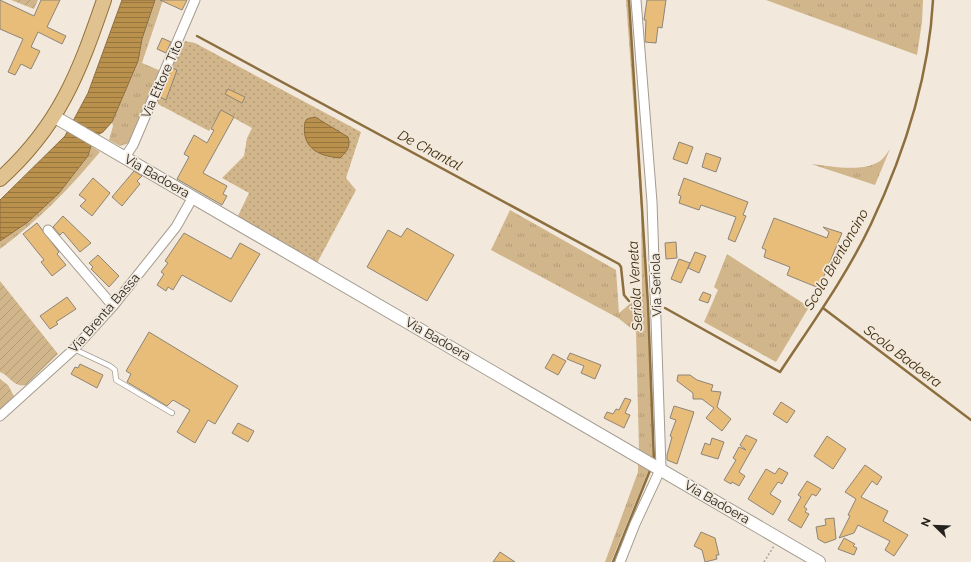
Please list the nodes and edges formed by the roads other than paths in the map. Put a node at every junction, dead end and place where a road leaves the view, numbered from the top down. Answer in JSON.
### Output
{"nodes":[{"id":1,"x":104,"y":0,"type":"edge"},
{"id":2,"x":195,"y":0,"type":"edge"},
{"id":3,"x":636,"y":0,"type":"edge"},
{"id":4,"x":55,"y":116,"type":"junction"},
{"id":5,"x":126,"y":157,"type":"junction"},
{"id":6,"x":0,"y":179,"type":"edge"},
{"id":7,"x":193,"y":197,"type":"junction"},
{"id":8,"x":48,"y":230,"type":"dead end"},
{"id":9,"x":113,"y":306,"type":"junction"},
{"id":10,"x":74,"y":349,"type":"junction"},
{"id":11,"x":172,"y":413,"type":"dead end"},
{"id":12,"x":0,"y":416,"type":"edge"},
{"id":13,"x":656,"y":466,"type":"junction"},
{"id":14,"x":620,"y":562,"type":"edge"},
{"id":15,"x":819,"y":562,"type":"edge"}],
"edges":[{"from":1,"to":4,"type":"main road"},
{"from":2,"to":5,"type":"street","name":"Via Ettore Tito"},
{"from":3,"to":13,"type":"street","name":"Via Seriola"},
{"from":4,"to":5,"type":"main road","name":"Via Badoera"},
{"from":4,"to":6,"type":"main road"},
{"from":5,"to":7,"type":"main road","name":"Via Badoera"},
{"from":7,"to":9,"type":"street","name":"Via Brenta Bassa"},
{"from":7,"to":13,"type":"main road","name":"Via Badoera"},
{"from":8,"to":9,"type":"street"},
{"from":9,"to":10,"type":"street","name":"Via Brenta Bassa"},
{"from":10,"to":11,"type":"lane"},
{"from":10,"to":12,"type":"street","name":"Via Brenta Bassa"},
{"from":13,"to":14,"type":"street","name":"Via Seriola"},
{"from":13,"to":15,"type":"main road","name":"Via Badoera"}]}
